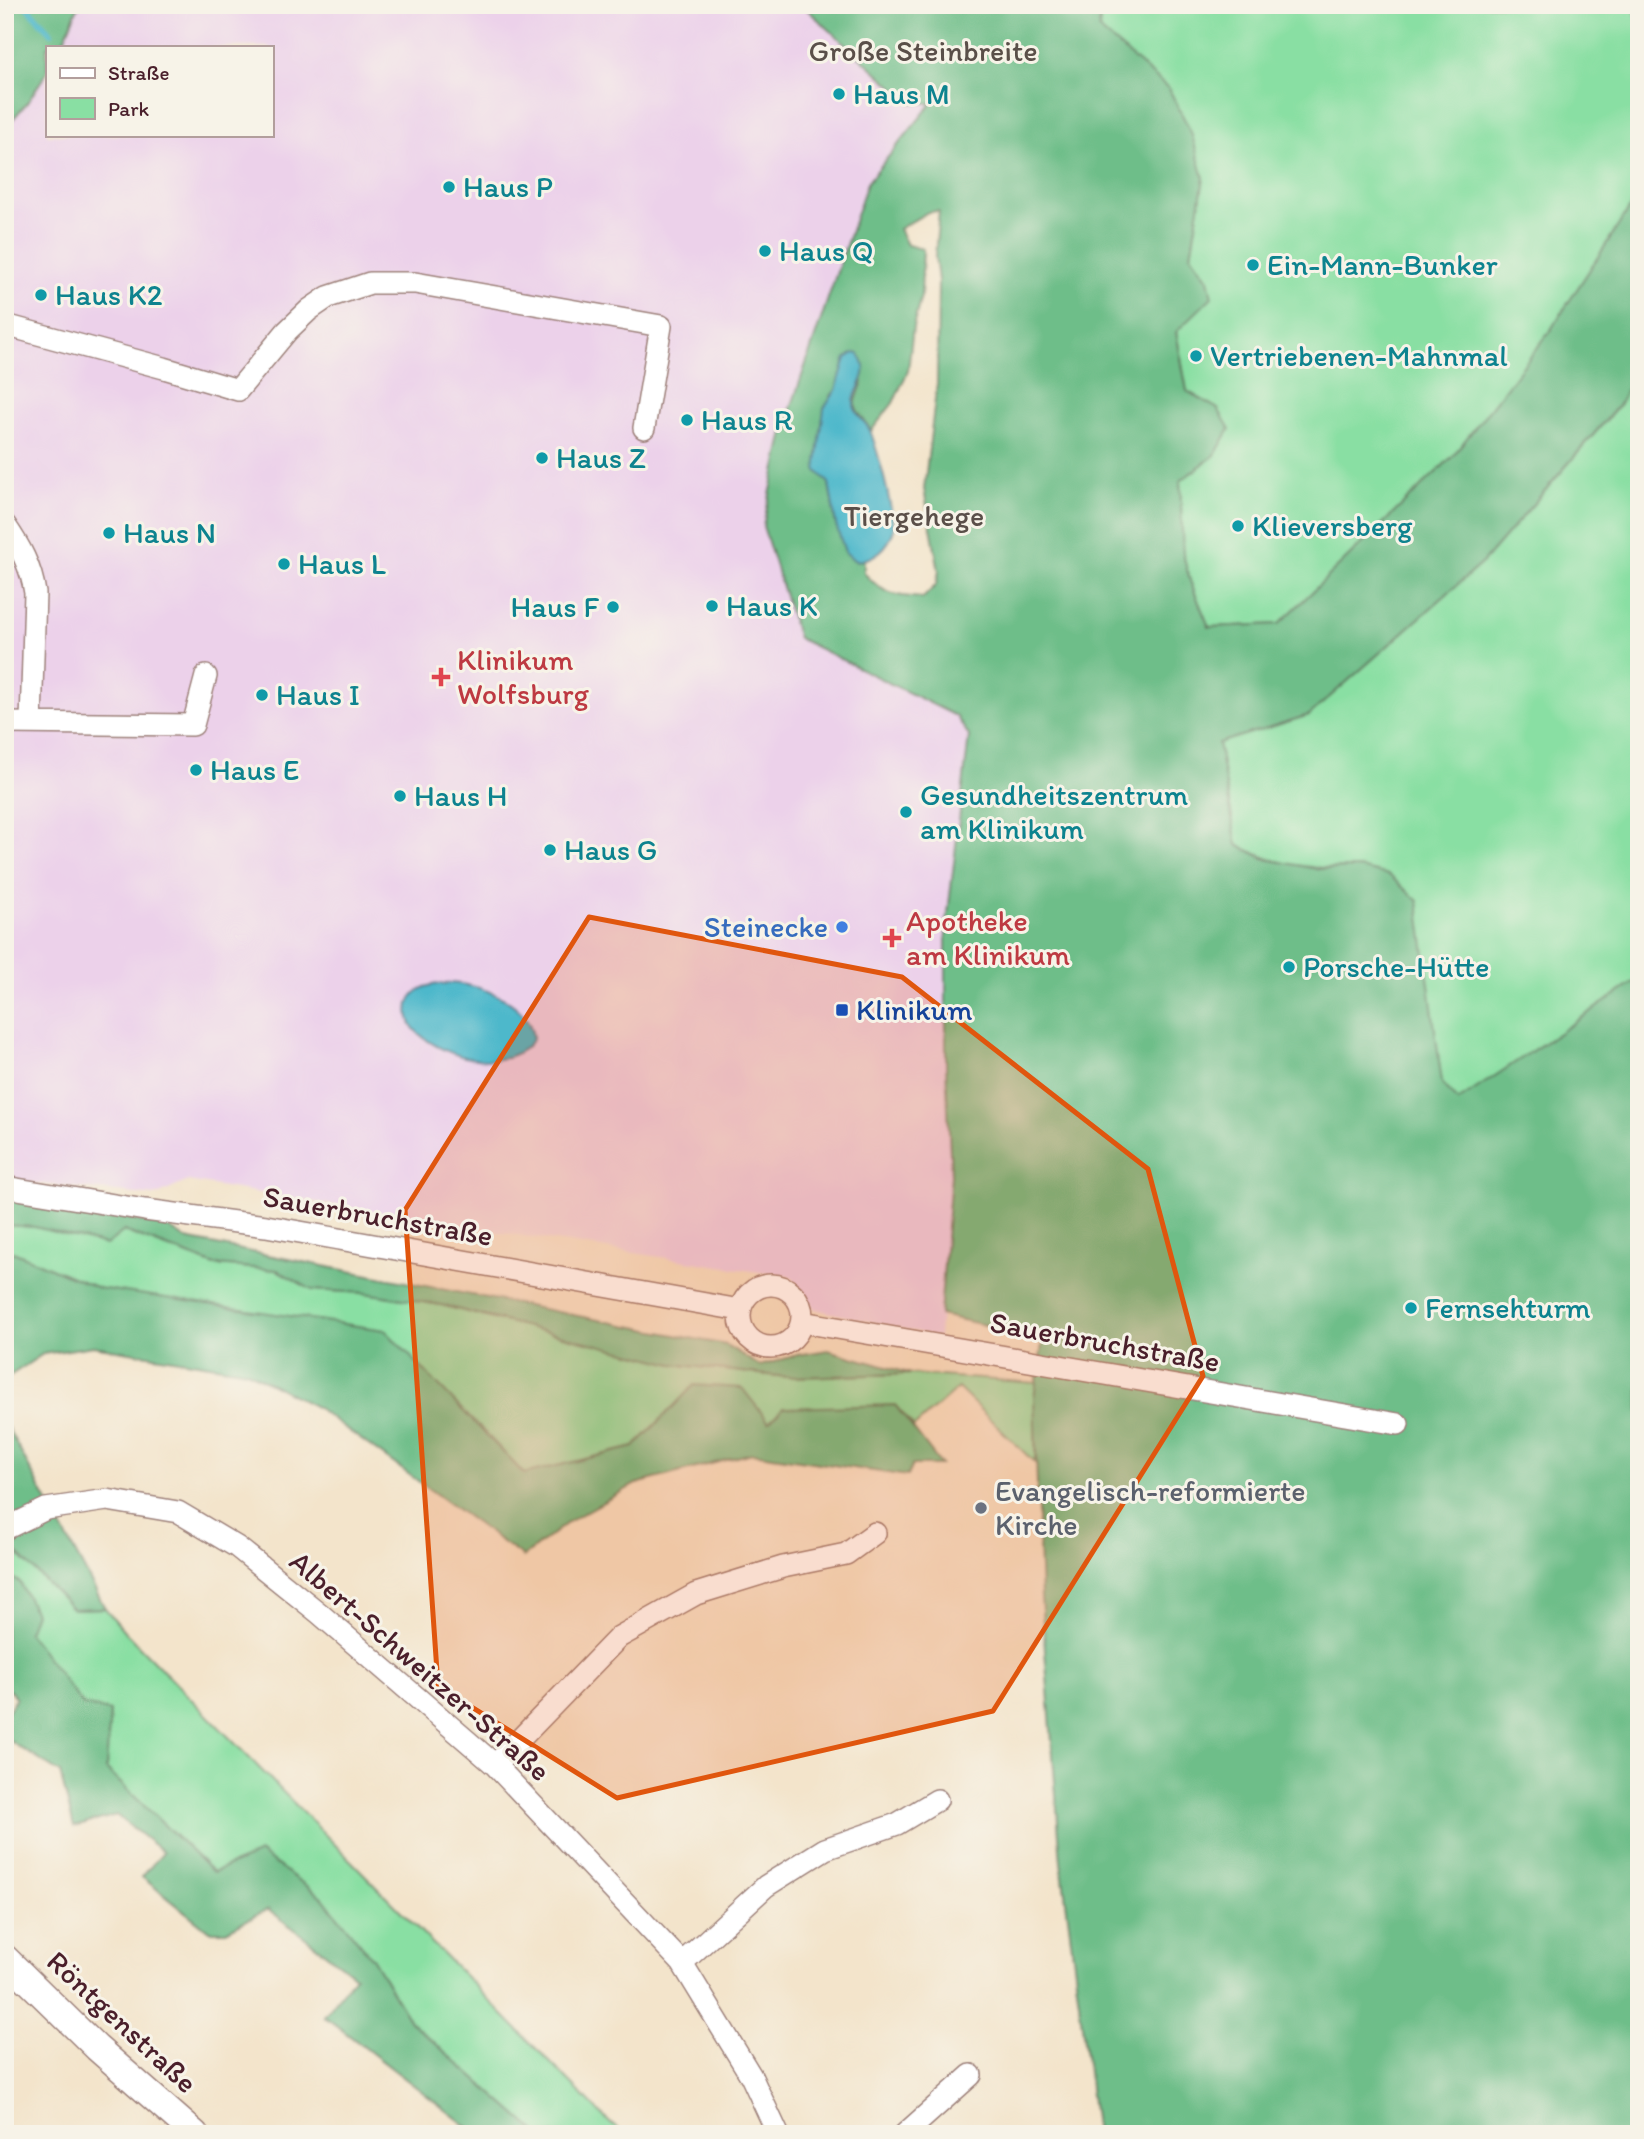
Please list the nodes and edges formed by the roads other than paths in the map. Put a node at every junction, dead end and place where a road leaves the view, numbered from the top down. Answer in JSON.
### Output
{"nodes":[{"id":1,"x":5,"y":326,"type":"edge"},
{"id":2,"x":644,"y":428,"type":"dead end"},
{"id":3,"x":5,"y":525,"type":"edge"},
{"id":4,"x":206,"y":676,"type":"dead end"},
{"id":5,"x":31,"y":722,"type":"junction"},
{"id":6,"x":5,"y":723,"type":"edge"},
{"id":7,"x":5,"y":1187,"type":"edge"},
{"id":8,"x":740,"y":1310,"type":"junction"},
{"id":9,"x":802,"y":1322,"type":"junction"},
{"id":10,"x":1398,"y":1424,"type":"dead end"},
{"id":11,"x":5,"y":1529,"type":"edge"},
{"id":12,"x":875,"y":1533,"type":"dead end"},
{"id":13,"x":495,"y":1765,"type":"junction"},
{"id":14,"x":937,"y":1800,"type":"dead end"},
{"id":15,"x":5,"y":1958,"type":"edge"},
{"id":16,"x":681,"y":1963,"type":"junction"},
{"id":17,"x":971,"y":2075,"type":"dead end"},
{"id":18,"x":195,"y":2134,"type":"edge"},
{"id":19,"x":778,"y":2134,"type":"edge"},
{"id":20,"x":905,"y":2134,"type":"edge"}],
"edges":[{"from":1,"to":2,"type":"street"},
{"from":3,"to":5,"type":"street"},
{"from":4,"to":5,"type":"street"},
{"from":5,"to":6,"type":"street"},
{"from":7,"to":8,"type":"street","name":"Sauerbruchstraße"},
{"from":8,"to":9,"type":"street"},
{"from":8,"to":9,"type":"street"},
{"from":9,"to":10,"type":"street","name":"Sauerbruchstraße"},
{"from":11,"to":13,"type":"street","name":"Albert-Schweitzer-Straße"},
{"from":12,"to":13,"type":"street"},
{"from":13,"to":16,"type":"street","name":"Albert-Schweitzer-Straße"},
{"from":14,"to":16,"type":"street"},
{"from":15,"to":18,"type":"street","name":"Röntgenstraße"},
{"from":16,"to":19,"type":"street","name":"Albert-Schweitzer-Straße"},
{"from":17,"to":20,"type":"street"}]}
